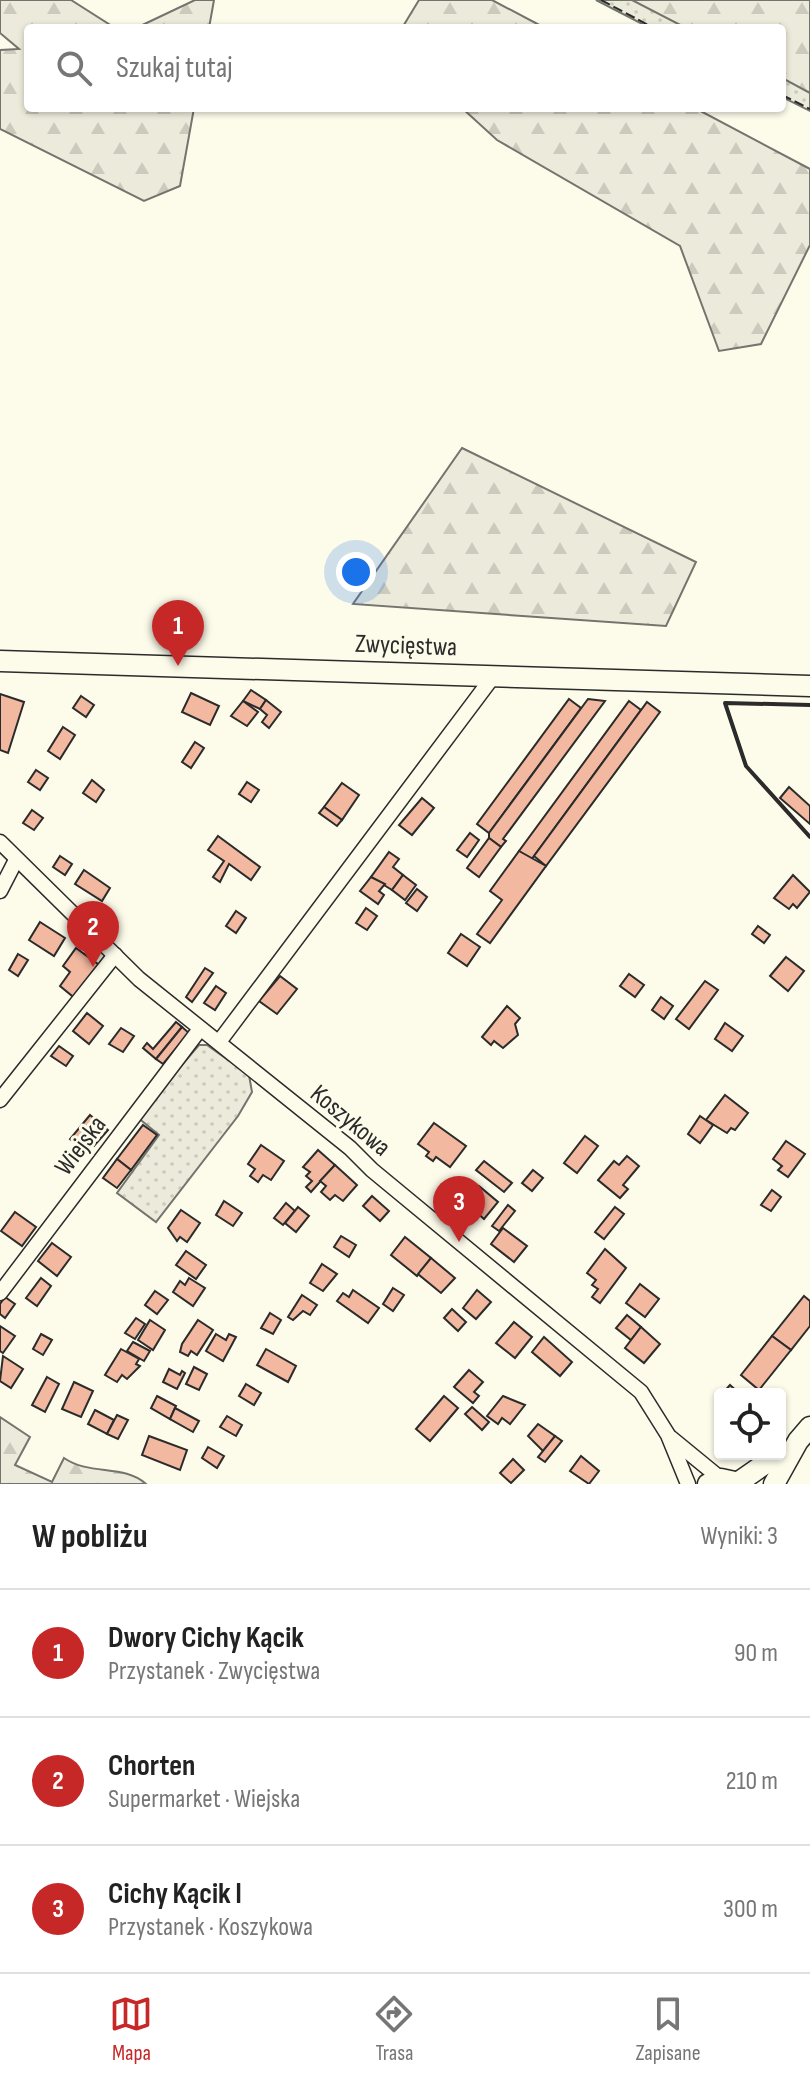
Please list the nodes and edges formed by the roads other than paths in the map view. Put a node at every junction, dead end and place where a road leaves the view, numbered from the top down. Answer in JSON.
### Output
{"nodes":[{"id":1,"x":0,"y":661,"type":"edge"},
{"id":2,"x":495,"y":674,"type":"junction"},
{"id":3,"x":810,"y":686,"type":"edge"},
{"id":4,"x":0,"y":842,"type":"edge"},
{"id":5,"x":16,"y":860,"type":"junction"},
{"id":6,"x":0,"y":891,"type":"edge"},
{"id":7,"x":115,"y":955,"type":"junction"},
{"id":8,"x":200,"y":1029,"type":"junction"},
{"id":9,"x":219,"y":1042,"type":"junction"},
{"id":10,"x":0,"y":1100,"type":"edge"},
{"id":11,"x":0,"y":1293,"type":"edge"},
{"id":12,"x":804,"y":1434,"type":"edge"},
{"id":13,"x":668,"y":1435,"type":"junction"},
{"id":14,"x":786,"y":1448,"type":"edge"},
{"id":15,"x":768,"y":1460,"type":"edge"},
{"id":16,"x":728,"y":1482,"type":"edge"},
{"id":17,"x":688,"y":1484,"type":"edge"},
{"id":18,"x":774,"y":1484,"type":"edge"}],
"edges":[{"from":1,"to":2,"type":"street","name":"Zwycięstwa"},
{"from":2,"to":3,"type":"street","name":"Zwycięstwa"},
{"from":2,"to":9,"type":"street"},
{"from":4,"to":5,"type":"street","name":"Koszykowa"},
{"from":5,"to":6,"type":"street"},
{"from":5,"to":7,"type":"street","name":"Koszykowa"},
{"from":7,"to":8,"type":"street","name":"Koszykowa"},
{"from":7,"to":10,"type":"street"},
{"from":8,"to":9,"type":"street","name":"Koszykowa"},
{"from":8,"to":11,"type":"street","name":"Wiejska"},
{"from":9,"to":13,"type":"street","name":"Koszykowa"},
{"from":12,"to":14,"type":"street"},
{"from":12,"to":18,"type":"street"},
{"from":13,"to":16,"type":"street","name":"Koszykowa"},
{"from":13,"to":17,"type":"street","name":"Koszykowa"},
{"from":15,"to":16,"type":"street"}]}
